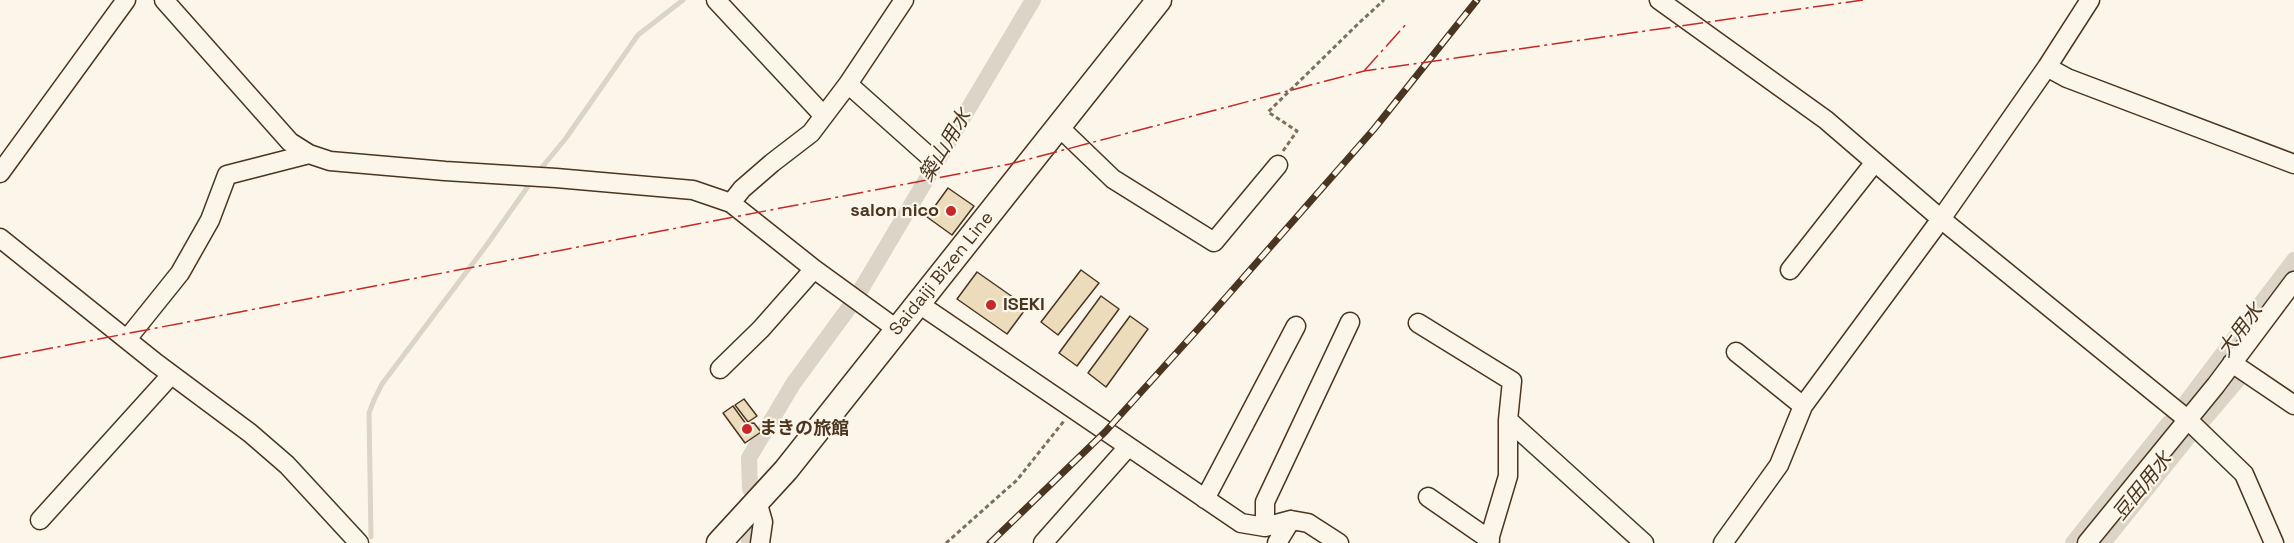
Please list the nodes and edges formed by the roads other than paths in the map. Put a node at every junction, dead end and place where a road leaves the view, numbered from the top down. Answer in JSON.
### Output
{"nodes":[{"id":1,"x":126,"y":0,"type":"edge"},
{"id":2,"x":164,"y":0,"type":"edge"},
{"id":3,"x":716,"y":0,"type":"edge"},
{"id":4,"x":904,"y":0,"type":"edge"},
{"id":5,"x":1159,"y":0,"type":"edge"},
{"id":6,"x":1659,"y":0,"type":"edge"},
{"id":7,"x":2090,"y":0,"type":"edge"},
{"id":8,"x":2047,"y":68,"type":"junction"},
{"id":9,"x":848,"y":84,"type":"junction"},
{"id":10,"x":824,"y":116,"type":"junction"},
{"id":11,"x":1059,"y":127,"type":"junction"},
{"id":12,"x":309,"y":154,"type":"junction"},
{"id":13,"x":931,"y":158,"type":"dead end"},
{"id":14,"x":1875,"y":162,"type":"junction"},
{"id":15,"x":2294,"y":164,"type":"edge"},
{"id":16,"x":1278,"y":165,"type":"road end"},
{"id":17,"x":0,"y":173,"type":"edge"},
{"id":18,"x":731,"y":204,"type":"junction"},
{"id":19,"x":1941,"y":219,"type":"junction"},
{"id":20,"x":0,"y":238,"type":"edge"},
{"id":21,"x":814,"y":269,"type":"junction"},
{"id":22,"x":1790,"y":270,"type":"dead end"},
{"id":23,"x":2294,"y":281,"type":"edge"},
{"id":24,"x":919,"y":304,"type":"junction"},
{"id":25,"x":1350,"y":322,"type":"dead end"},
{"id":26,"x":1418,"y":323,"type":"dead end"},
{"id":27,"x":1296,"y":326,"type":"dead end"},
{"id":28,"x":898,"y":330,"type":"junction"},
{"id":29,"x":127,"y":339,"type":"junction"},
{"id":30,"x":1736,"y":352,"type":"dead end"},
{"id":31,"x":2232,"y":363,"type":"junction"},
{"id":32,"x":720,"y":369,"type":"dead end"},
{"id":33,"x":171,"y":375,"type":"junction"},
{"id":34,"x":2294,"y":405,"type":"edge"},
{"id":35,"x":1803,"y":406,"type":"junction"},
{"id":36,"x":1508,"y":420,"type":"junction"},
{"id":37,"x":2187,"y":420,"type":"junction"},
{"id":38,"x":1128,"y":447,"type":"junction"},
{"id":39,"x":1428,"y":497,"type":"dead end"},
{"id":40,"x":1205,"y":499,"type":"junction"},
{"id":41,"x":758,"y":501,"type":"junction"},
{"id":42,"x":40,"y":520,"type":"dead end"},
{"id":43,"x":1291,"y":520,"type":"junction"},
{"id":44,"x":1265,"y":527,"type":"junction"},
{"id":45,"x":1489,"y":542,"type":"edge"},
{"id":46,"x":359,"y":543,"type":"edge"},
{"id":47,"x":719,"y":543,"type":"edge"},
{"id":48,"x":760,"y":543,"type":"edge"},
{"id":49,"x":1043,"y":543,"type":"edge"},
{"id":50,"x":1277,"y":543,"type":"edge"},
{"id":51,"x":1339,"y":543,"type":"edge"},
{"id":52,"x":1644,"y":543,"type":"edge"},
{"id":53,"x":1724,"y":543,"type":"edge"},
{"id":54,"x":2087,"y":543,"type":"edge"},
{"id":55,"x":2274,"y":543,"type":"edge"}],
"edges":[{"from":1,"to":17,"type":"street"},
{"from":2,"to":12,"type":"street"},
{"from":3,"to":10,"type":"street"},
{"from":4,"to":9,"type":"street"},
{"from":5,"to":11,"type":"main road","name":"Saidaiji Bizen Line"},
{"from":6,"to":14,"type":"street"},
{"from":7,"to":8,"type":"street"},
{"from":8,"to":15,"type":"street"},
{"from":8,"to":19,"type":"street"},
{"from":9,"to":10,"type":"street"},
{"from":9,"to":13,"type":"street"},
{"from":10,"to":18,"type":"street"},
{"from":11,"to":16,"type":"street"},
{"from":11,"to":24,"type":"main road","name":"Saidaiji Bizen Line"},
{"from":12,"to":18,"type":"street"},
{"from":12,"to":29,"type":"street"},
{"from":14,"to":19,"type":"street"},
{"from":14,"to":22,"type":"street"},
{"from":18,"to":21,"type":"street"},
{"from":19,"to":35,"type":"street"},
{"from":19,"to":37,"type":"street"},
{"from":20,"to":29,"type":"street"},
{"from":21,"to":28,"type":"street"},
{"from":21,"to":32,"type":"street"},
{"from":23,"to":31,"type":"street"},
{"from":24,"to":28,"type":"main road","name":"Saidaiji Bizen Line"},
{"from":24,"to":38,"type":"street"},
{"from":25,"to":44,"type":"street"},
{"from":26,"to":36,"type":"street"},
{"from":27,"to":40,"type":"street"},
{"from":28,"to":41,"type":"main road","name":"Saidaiji Bizen Line"},
{"from":29,"to":33,"type":"street"},
{"from":30,"to":35,"type":"street"},
{"from":31,"to":34,"type":"street"},
{"from":31,"to":37,"type":"street"},
{"from":33,"to":42,"type":"street"},
{"from":33,"to":46,"type":"street"},
{"from":35,"to":53,"type":"street"},
{"from":36,"to":45,"type":"street"},
{"from":36,"to":52,"type":"street"},
{"from":37,"to":54,"type":"street"},
{"from":37,"to":55,"type":"street"},
{"from":38,"to":40,"type":"street"},
{"from":38,"to":49,"type":"street"},
{"from":39,"to":45,"type":"street"},
{"from":40,"to":44,"type":"street"},
{"from":41,"to":47,"type":"main road","name":"Saidaiji Bizen Line"},
{"from":41,"to":48,"type":"street"},
{"from":43,"to":44,"type":"street"},
{"from":43,"to":50,"type":"street"},
{"from":43,"to":51,"type":"street"}]}
